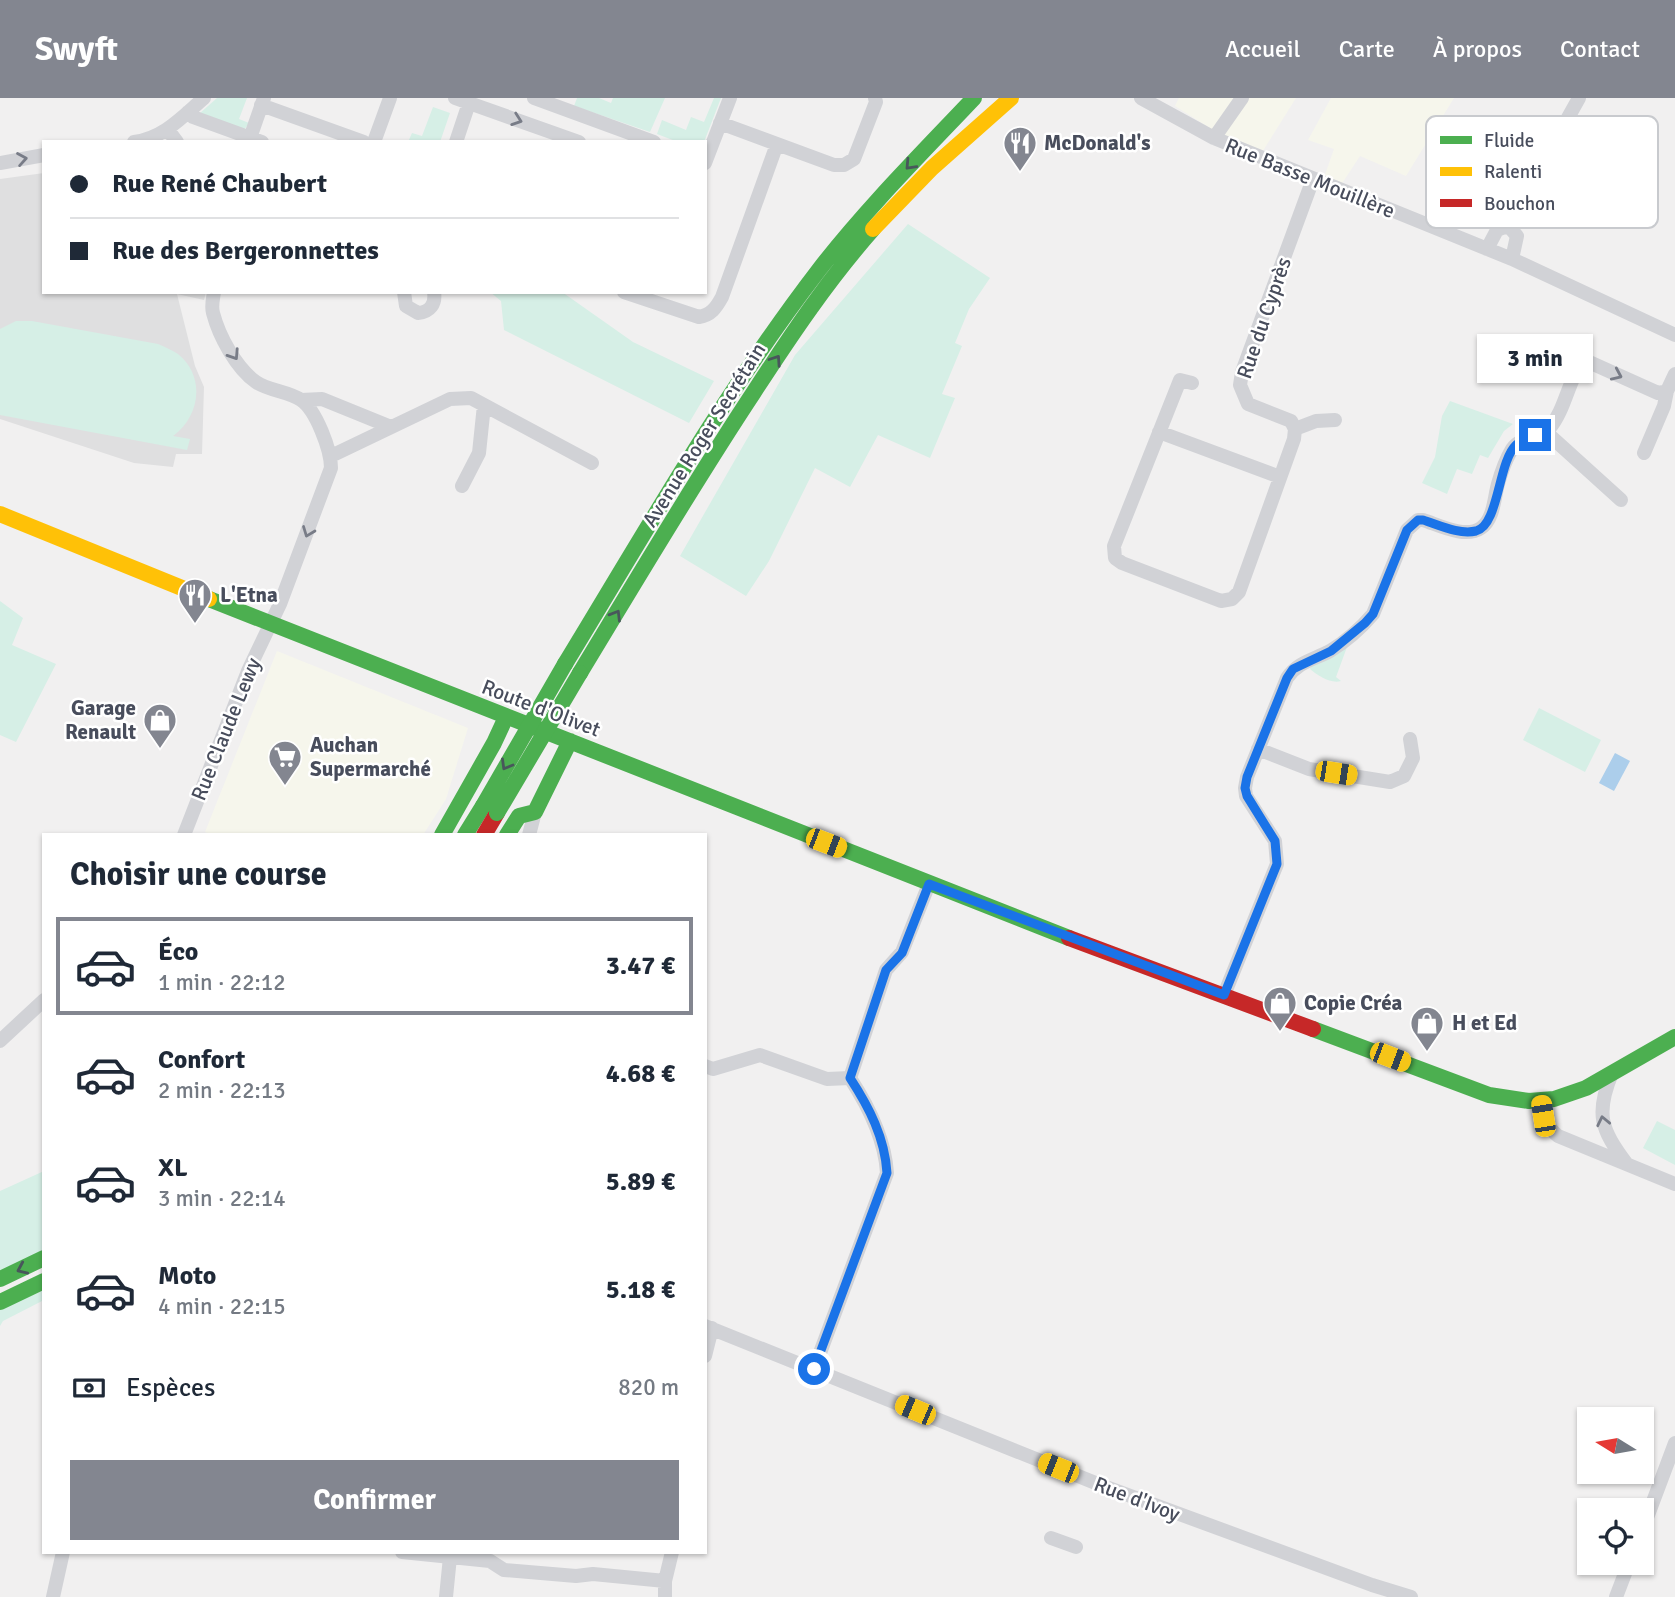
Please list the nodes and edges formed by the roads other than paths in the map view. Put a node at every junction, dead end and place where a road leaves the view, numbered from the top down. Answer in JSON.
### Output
{"nodes":[{"id":1,"x":204,"y":98,"type":"edge"},
{"id":2,"x":390,"y":98,"type":"edge"},
{"id":3,"x":534,"y":98,"type":"edge"},
{"id":4,"x":730,"y":98,"type":"edge"},
{"id":5,"x":875,"y":98,"type":"edge"},
{"id":6,"x":974,"y":98,"type":"edge"},
{"id":7,"x":996,"y":98,"type":"edge"},
{"id":8,"x":1011,"y":98,"type":"edge"},
{"id":9,"x":1141,"y":98,"type":"edge"},
{"id":10,"x":1242,"y":98,"type":"edge"},
{"id":11,"x":1578,"y":98,"type":"edge"},
{"id":12,"x":263,"y":101,"type":"edge"},
{"id":13,"x":462,"y":101,"type":"edge"},
{"id":14,"x":549,"y":103,"type":"junction"},
{"id":15,"x":188,"y":112,"type":"junction"},
{"id":16,"x":1568,"y":116,"type":"edge"},
{"id":17,"x":720,"y":123,"type":"junction"},
{"id":18,"x":541,"y":128,"type":"junction"},
{"id":19,"x":167,"y":130,"type":"junction"},
{"id":20,"x":1214,"y":138,"type":"junction"},
{"id":21,"x":148,"y":140,"type":"edge"},
{"id":22,"x":175,"y":140,"type":"edge"},
{"id":23,"x":256,"y":140,"type":"edge"},
{"id":24,"x":359,"y":140,"type":"edge"},
{"id":25,"x":375,"y":140,"type":"edge"},
{"id":26,"x":456,"y":140,"type":"edge"},
{"id":27,"x":574,"y":140,"type":"edge"},
{"id":28,"x":649,"y":140,"type":"edge"},
{"id":29,"x":777,"y":144,"type":"junction"},
{"id":30,"x":42,"y":155,"type":"edge"},
{"id":31,"x":707,"y":158,"type":"edge"},
{"id":32,"x":0,"y":163,"type":"edge"},
{"id":33,"x":1314,"y":179,"type":"junction"},
{"id":34,"x":908,"y":193,"type":"junction"},
{"id":35,"x":1426,"y":224,"type":"edge"},
{"id":36,"x":1435,"y":228,"type":"edge"},
{"id":37,"x":1502,"y":228,"type":"edge"},
{"id":38,"x":1511,"y":228,"type":"edge"},
{"id":39,"x":1487,"y":249,"type":"junction"},
{"id":40,"x":1511,"y":259,"type":"junction"},
{"id":41,"x":214,"y":294,"type":"edge"},
{"id":42,"x":404,"y":294,"type":"edge"},
{"id":43,"x":433,"y":294,"type":"edge"},
{"id":44,"x":629,"y":294,"type":"edge"},
{"id":45,"x":1675,"y":335,"type":"edge"},
{"id":46,"x":1675,"y":374,"type":"edge"},
{"id":47,"x":1192,"y":383,"type":"dead end"},
{"id":48,"x":1667,"y":391,"type":"junction"},
{"id":49,"x":301,"y":400,"type":"junction"},
{"id":50,"x":484,"y":405,"type":"junction"},
{"id":51,"x":1335,"y":420,"type":"dead end"},
{"id":52,"x":391,"y":427,"type":"junction"},
{"id":53,"x":1295,"y":429,"type":"junction"},
{"id":54,"x":1160,"y":432,"type":"junction"},
{"id":55,"x":1546,"y":433,"type":"junction"},
{"id":56,"x":1644,"y":453,"type":"dead end"},
{"id":57,"x":331,"y":456,"type":"junction"},
{"id":58,"x":592,"y":463,"type":"dead end"},
{"id":59,"x":1280,"y":477,"type":"junction"},
{"id":60,"x":462,"y":486,"type":"dead end"},
{"id":61,"x":1621,"y":500,"type":"dead end"},
{"id":62,"x":0,"y":514,"type":"edge"},
{"id":63,"x":270,"y":624,"type":"junction"},
{"id":64,"x":506,"y":717,"type":"junction"},
{"id":65,"x":1410,"y":740,"type":"dead end"},
{"id":66,"x":570,"y":741,"type":"junction"},
{"id":67,"x":1258,"y":749,"type":"junction"},
{"id":68,"x":490,"y":809,"type":"junction"},
{"id":69,"x":535,"y":812,"type":"junction"},
{"id":70,"x":185,"y":833,"type":"edge"},
{"id":71,"x":443,"y":833,"type":"edge"},
{"id":72,"x":467,"y":833,"type":"edge"},
{"id":73,"x":484,"y":833,"type":"edge"},
{"id":74,"x":508,"y":833,"type":"edge"},
{"id":75,"x":530,"y":833,"type":"edge"},
{"id":76,"x":929,"y":884,"type":"junction"},
{"id":77,"x":1224,"y":995,"type":"junction"},
{"id":78,"x":42,"y":1002,"type":"edge"},
{"id":79,"x":1675,"y":1037,"type":"edge"},
{"id":80,"x":0,"y":1041,"type":"edge"},
{"id":81,"x":707,"y":1067,"type":"edge"},
{"id":82,"x":1612,"y":1073,"type":"junction"},
{"id":83,"x":850,"y":1078,"type":"junction"},
{"id":84,"x":1541,"y":1101,"type":"junction"},
{"id":85,"x":1626,"y":1163,"type":"junction"},
{"id":86,"x":1675,"y":1184,"type":"edge"},
{"id":87,"x":42,"y":1259,"type":"edge"},
{"id":88,"x":0,"y":1279,"type":"edge"},
{"id":89,"x":42,"y":1284,"type":"edge"},
{"id":90,"x":0,"y":1302,"type":"edge"},
{"id":91,"x":708,"y":1327,"type":"edge"},
{"id":92,"x":814,"y":1369,"type":"junction"},
{"id":93,"x":1675,"y":1443,"type":"edge"},
{"id":94,"x":1654,"y":1499,"type":"edge"},
{"id":95,"x":1051,"y":1538,"type":"dead end"},
{"id":96,"x":1076,"y":1547,"type":"dead end"},
{"id":97,"x":63,"y":1554,"type":"edge"},
{"id":98,"x":421,"y":1554,"type":"edge"},
{"id":99,"x":672,"y":1554,"type":"edge"},
{"id":100,"x":450,"y":1557,"type":"junction"},
{"id":101,"x":1624,"y":1575,"type":"edge"},
{"id":102,"x":665,"y":1581,"type":"junction"},
{"id":103,"x":53,"y":1597,"type":"edge"},
{"id":104,"x":446,"y":1597,"type":"edge"},
{"id":105,"x":665,"y":1597,"type":"edge"},
{"id":106,"x":1411,"y":1597,"type":"edge"},
{"id":107,"x":1616,"y":1597,"type":"edge"}],
"edges":[{"from":1,"to":15,"type":"street"},
{"from":2,"to":25,"type":"street"},
{"from":3,"to":14,"type":"street"},
{"from":4,"to":17,"type":"street"},
{"from":5,"to":29,"type":"street"},
{"from":6,"to":68,"type":"main road","name":"Avenue Roger Secrétain","one_way":true,"bridge":true},
{"from":7,"to":34,"type":"main road"},
{"from":8,"to":34,"type":"main road","name":"Avenue Roger Secrétain"},
{"from":9,"to":20,"type":"street","name":"Rue Basse Mouillère"},
{"from":10,"to":20,"type":"street"},
{"from":11,"to":16,"type":"street"},
{"from":12,"to":23,"type":"street"},
{"from":12,"to":24,"type":"street"},
{"from":13,"to":18,"type":"street","one_way":true},
{"from":13,"to":26,"type":"street"},
{"from":14,"to":18,"type":"street"},
{"from":14,"to":28,"type":"street"},
{"from":15,"to":19,"type":"street"},
{"from":15,"to":23,"type":"street"},
{"from":17,"to":29,"type":"street"},
{"from":17,"to":31,"type":"street"},
{"from":18,"to":27,"type":"street"},
{"from":19,"to":21,"type":"street"},
{"from":19,"to":22,"type":"street"},
{"from":20,"to":33,"type":"street","name":"Rue Basse Mouillère"},
{"from":29,"to":44,"type":"street"},
{"from":32,"to":30,"type":"street","one_way":true},
{"from":33,"to":35,"type":"street","name":"Rue Basse Mouillère"},
{"from":33,"to":53,"type":"street","name":"Rue du Cyprès"},
{"from":68,"to":34,"type":"main road","name":"Avenue Roger Secrétain","one_way":true,"bridge":true},
{"from":36,"to":39,"type":"street","name":"Rue Basse Mouillère"},
{"from":37,"to":39,"type":"street"},
{"from":38,"to":40,"type":"street"},
{"from":39,"to":40,"type":"street","name":"Rue Basse Mouillère"},
{"from":40,"to":45,"type":"street","name":"Rue Basse Mouillère"},
{"from":41,"to":49,"type":"street","one_way":true},
{"from":42,"to":43,"type":"street"},
{"from":46,"to":48,"type":"street"},
{"from":47,"to":54,"type":"street"},
{"from":55,"to":48,"type":"street","one_way":true},
{"from":48,"to":56,"type":"street"},
{"from":49,"to":52,"type":"street"},
{"from":49,"to":57,"type":"street"},
{"from":50,"to":52,"type":"street"},
{"from":50,"to":58,"type":"street"},
{"from":50,"to":60,"type":"street"},
{"from":51,"to":53,"type":"street"},
{"from":52,"to":57,"type":"street"},
{"from":53,"to":59,"type":"street"},
{"from":54,"to":59,"type":"street"},
{"from":54,"to":59,"type":"street"},
{"from":55,"to":61,"type":"street"},
{"from":55,"to":67,"type":"street"},
{"from":57,"to":63,"type":"street","name":"Rue Claude Lewy","one_way":true},
{"from":62,"to":63,"type":"main road","name":"Route d'Olivet"},
{"from":63,"to":64,"type":"main road","name":"Route d'Olivet"},
{"from":63,"to":70,"type":"street","name":"Rue Claude Lewy"},
{"from":64,"to":66,"type":"main road","name":"Route d'Olivet"},
{"from":64,"to":71,"type":"main road"},
{"from":65,"to":67,"type":"street"},
{"from":66,"to":69,"type":"main road"},
{"from":66,"to":76,"type":"main road","name":"Route d'Olivet"},
{"from":67,"to":77,"type":"street"},
{"from":68,"to":72,"type":"main road","name":"Avenue Roger Secrétain"},
{"from":68,"to":73,"type":"main road","name":"Avenue Roger Secrétain"},
{"from":69,"to":74,"type":"main road"},
{"from":69,"to":75,"type":"street"},
{"from":76,"to":77,"type":"main road","name":"Route d'Olivet"},
{"from":76,"to":83,"type":"street"},
{"from":77,"to":84,"type":"main road","name":"Route d'Olivet"},
{"from":78,"to":80,"type":"street"},
{"from":79,"to":82,"type":"main road"},
{"from":81,"to":83,"type":"street"},
{"from":82,"to":84,"type":"main road"},
{"from":85,"to":82,"type":"street","one_way":true},
{"from":83,"to":92,"type":"street"},
{"from":84,"to":85,"type":"street"},
{"from":85,"to":86,"type":"street"},
{"from":87,"to":88,"type":"main road","one_way":true},
{"from":89,"to":90,"type":"main road"},
{"from":91,"to":92,"type":"street","name":"Rue d'Ivoy"},
{"from":92,"to":106,"type":"street","name":"Rue d'Ivoy"},
{"from":93,"to":94,"type":"street"},
{"from":95,"to":96,"type":"street"},
{"from":97,"to":103,"type":"street"},
{"from":98,"to":100,"type":"street"},
{"from":99,"to":102,"type":"street"},
{"from":100,"to":102,"type":"street"},
{"from":100,"to":104,"type":"street"},
{"from":101,"to":107,"type":"street"},
{"from":102,"to":105,"type":"street"}]}
